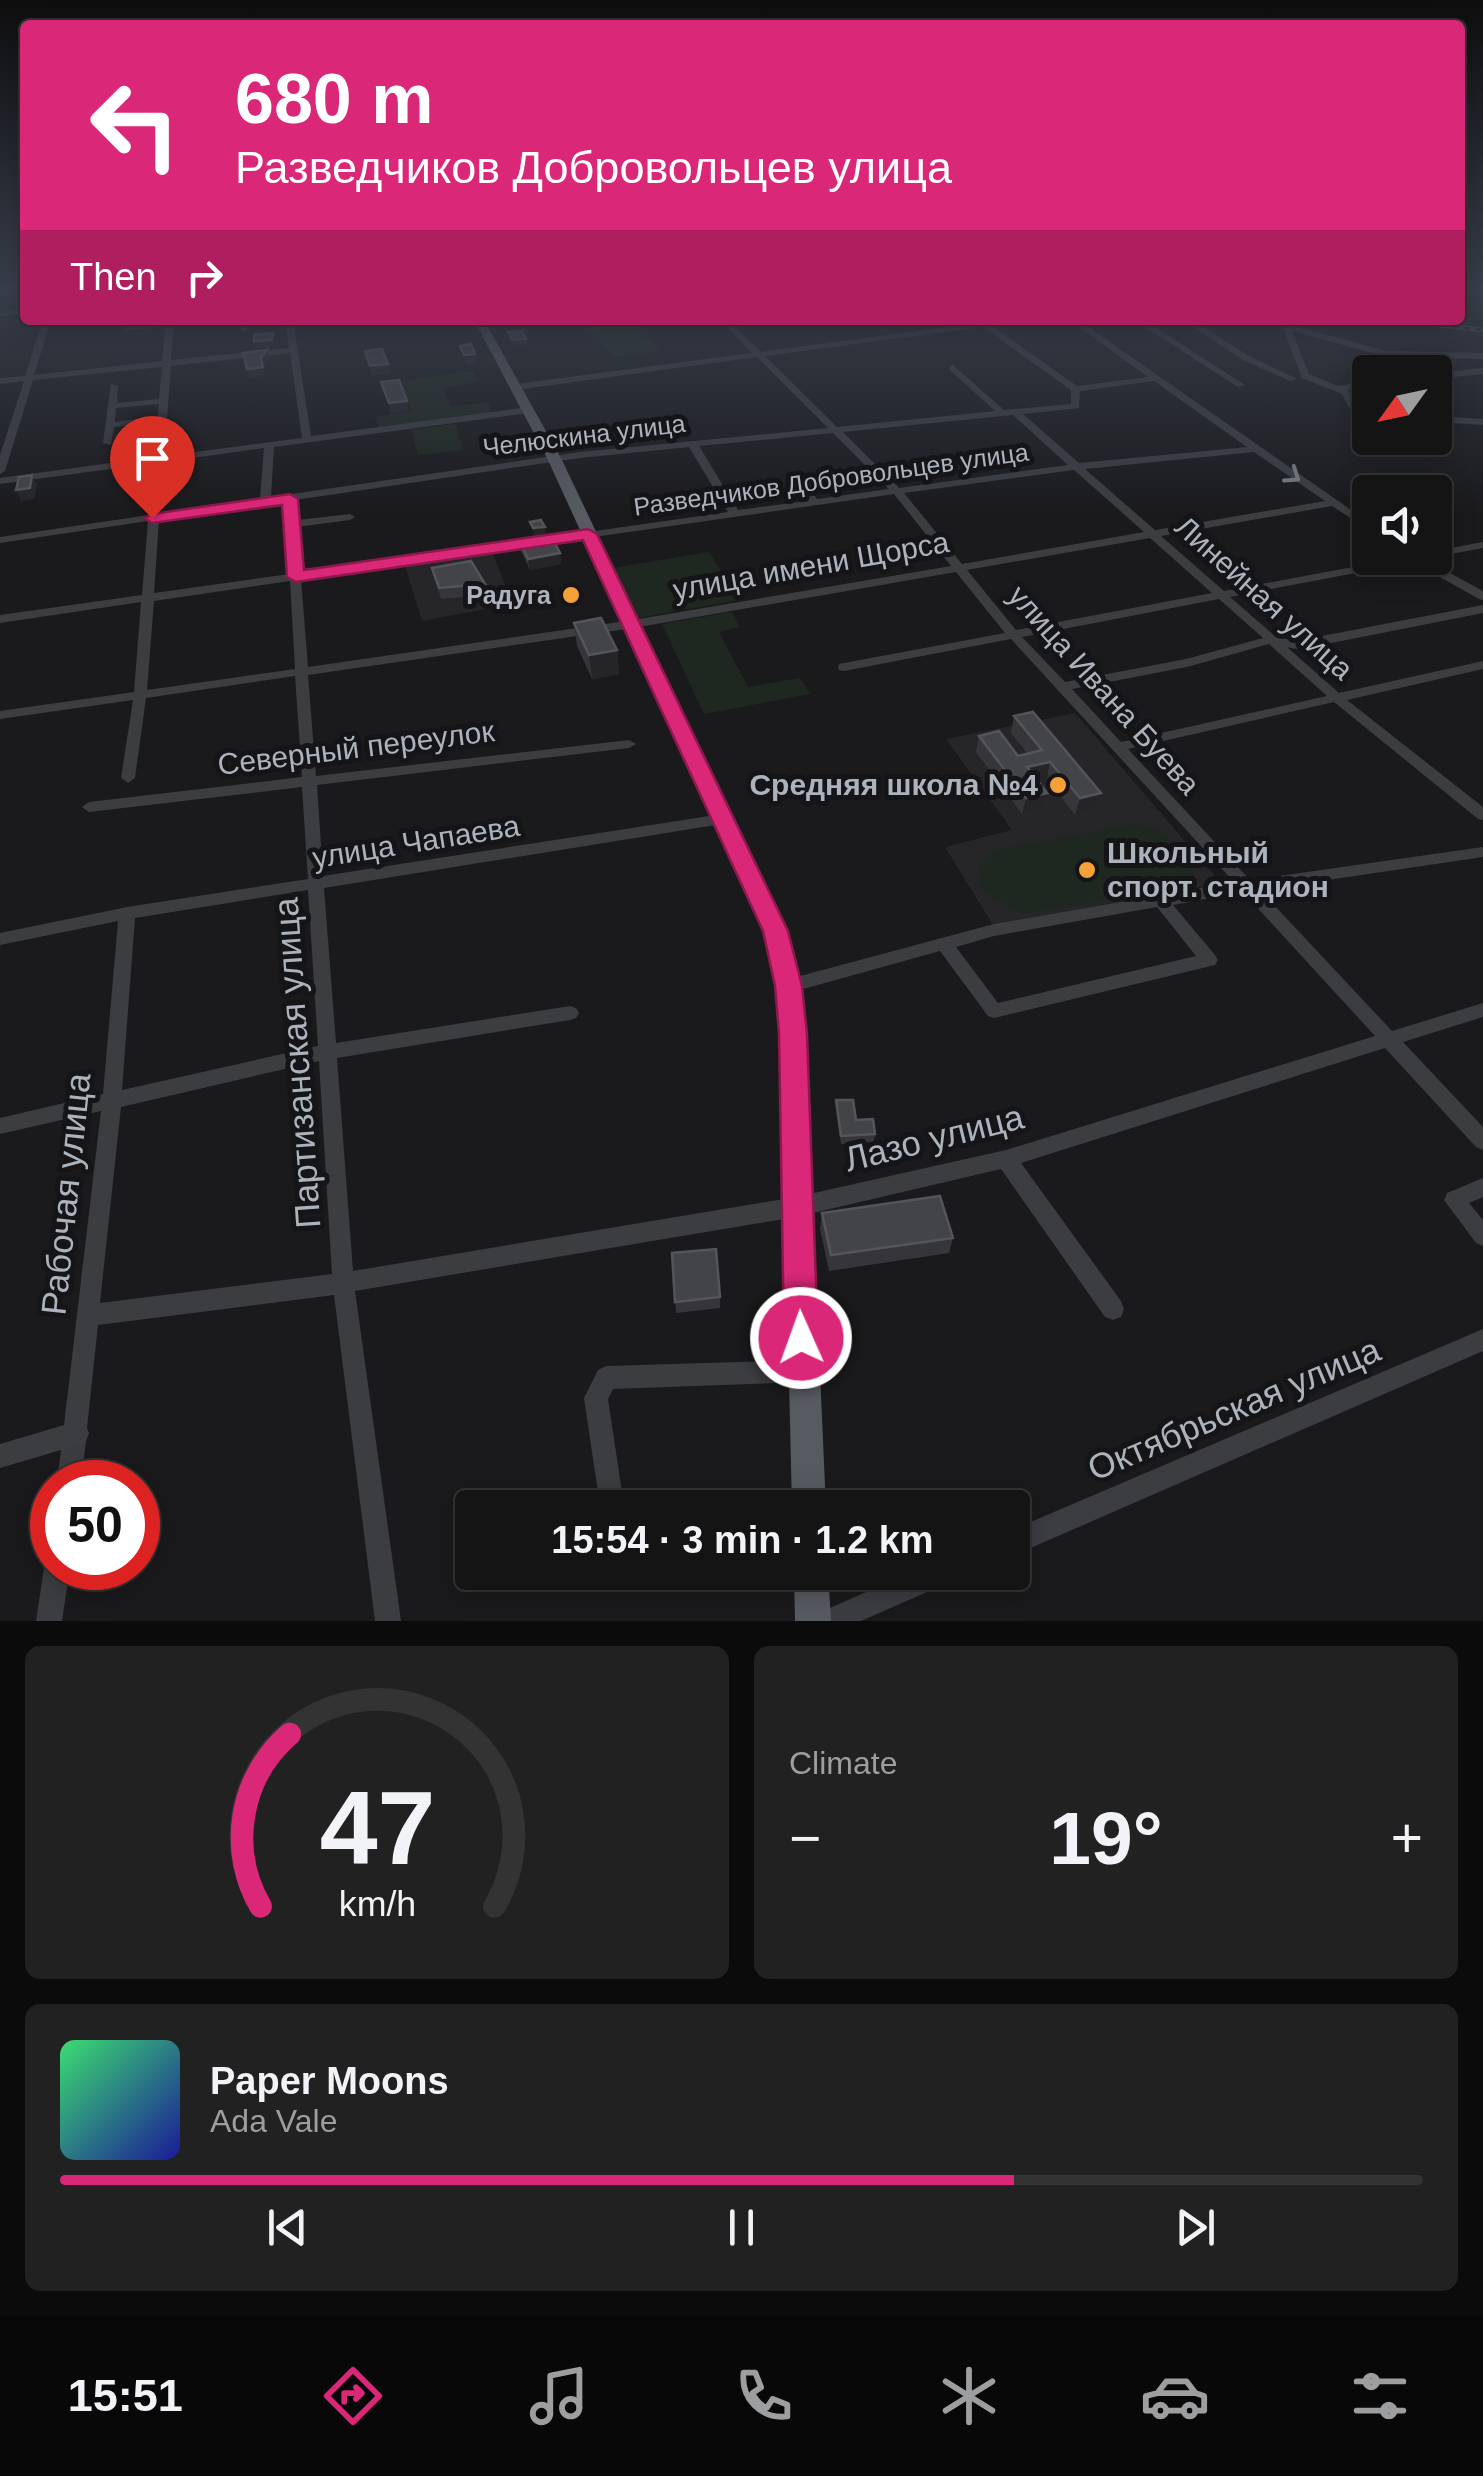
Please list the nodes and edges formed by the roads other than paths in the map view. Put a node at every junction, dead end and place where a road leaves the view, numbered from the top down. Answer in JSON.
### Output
{"nodes":[{"id":1,"x":166,"y":364,"type":"edge"},
{"id":2,"x":34,"y":365,"type":"edge"},
{"id":3,"x":159,"y":365,"type":"edge"},
{"id":4,"x":296,"y":365,"type":"edge"},
{"id":5,"x":503,"y":365,"type":"edge"},
{"id":6,"x":670,"y":365,"type":"edge"},
{"id":7,"x":770,"y":365,"type":"edge"},
{"id":8,"x":1040,"y":365,"type":"edge"},
{"id":9,"x":1138,"y":365,"type":"edge"},
{"id":10,"x":1208,"y":365,"type":"edge"},
{"id":11,"x":1261,"y":365,"type":"edge"},
{"id":12,"x":1301,"y":365,"type":"edge"},
{"id":13,"x":952,"y":368,"type":"dead end"},
{"id":14,"x":1483,"y":371,"type":"edge"},
{"id":15,"x":1452,"y":374,"type":"edge"},
{"id":16,"x":30,"y":377,"type":"junction"},
{"id":17,"x":1157,"y":378,"type":"junction"},
{"id":18,"x":1293,"y":379,"type":"dead end"},
{"id":19,"x":0,"y":381,"type":"edge"},
{"id":20,"x":1240,"y":385,"type":"dead end"},
{"id":21,"x":114,"y":386,"type":"dead end"},
{"id":22,"x":1352,"y":386,"type":"edge"},
{"id":23,"x":515,"y":387,"type":"junction"},
{"id":24,"x":1340,"y":388,"type":"junction"},
{"id":25,"x":1074,"y":389,"type":"junction"},
{"id":26,"x":162,"y":401,"type":"junction"},
{"id":27,"x":1352,"y":404,"type":"edge"},
{"id":28,"x":112,"y":406,"type":"junction"},
{"id":29,"x":528,"y":410,"type":"junction"},
{"id":30,"x":1010,"y":414,"type":"junction"},
{"id":31,"x":160,"y":419,"type":"junction"},
{"id":32,"x":1452,"y":420,"type":"edge"},
{"id":33,"x":1483,"y":422,"type":"edge"},
{"id":34,"x":110,"y":425,"type":"junction"},
{"id":35,"x":836,"y":432,"type":"junction"},
{"id":36,"x":307,"y":440,"type":"junction"},
{"id":37,"x":108,"y":443,"type":"dead end"},
{"id":38,"x":693,"y":444,"type":"junction"},
{"id":39,"x":269,"y":445,"type":"junction"},
{"id":40,"x":1253,"y":449,"type":"junction"},
{"id":41,"x":554,"y":458,"type":"junction"},
{"id":42,"x":156,"y":460,"type":"junction"},
{"id":43,"x":1072,"y":467,"type":"junction"},
{"id":44,"x":0,"y":471,"type":"edge"},
{"id":45,"x":792,"y":474,"type":"dead end"},
{"id":46,"x":0,"y":481,"type":"edge"},
{"id":47,"x":898,"y":491,"type":"junction"},
{"id":48,"x":290,"y":499,"type":"junction"},
{"id":49,"x":265,"y":502,"type":"junction"},
{"id":50,"x":1333,"y":503,"type":"junction"},
{"id":51,"x":814,"y":504,"type":"junction"},
{"id":52,"x":735,"y":515,"type":"junction"},
{"id":53,"x":1352,"y":516,"type":"edge"},
{"id":54,"x":350,"y":517,"type":"dead end"},
{"id":55,"x":152,"y":518,"type":"junction"},
{"id":56,"x":292,"y":524,"type":"junction"},
{"id":57,"x":1153,"y":532,"type":"junction"},
{"id":58,"x":588,"y":534,"type":"junction"},
{"id":59,"x":0,"y":540,"type":"edge"},
{"id":60,"x":1483,"y":545,"type":"edge"},
{"id":61,"x":1452,"y":551,"type":"edge"},
{"id":62,"x":957,"y":566,"type":"junction"},
{"id":63,"x":1352,"y":570,"type":"edge"},
{"id":64,"x":1445,"y":575,"type":"edge"},
{"id":65,"x":296,"y":577,"type":"junction"},
{"id":66,"x":1218,"y":594,"type":"junction"},
{"id":67,"x":1483,"y":596,"type":"edge"},
{"id":68,"x":146,"y":598,"type":"junction"},
{"id":69,"x":1483,"y":609,"type":"edge"},
{"id":70,"x":0,"y":619,"type":"edge"},
{"id":71,"x":632,"y":624,"type":"junction"},
{"id":72,"x":1012,"y":633,"type":"junction"},
{"id":73,"x":1270,"y":640,"type":"junction"},
{"id":74,"x":1483,"y":664,"type":"edge"},
{"id":75,"x":844,"y":667,"type":"dead end"},
{"id":76,"x":301,"y":671,"type":"junction"},
{"id":77,"x":1062,"y":686,"type":"junction"},
{"id":78,"x":140,"y":695,"type":"junction"},
{"id":79,"x":1337,"y":698,"type":"junction"},
{"id":80,"x":0,"y":716,"type":"edge"},
{"id":81,"x":629,"y":744,"type":"dead end"},
{"id":82,"x":1118,"y":747,"type":"junction"},
{"id":83,"x":128,"y":778,"type":"dead end"},
{"id":84,"x":310,"y":780,"type":"junction"},
{"id":85,"x":89,"y":806,"type":"dead end"},
{"id":86,"x":1483,"y":815,"type":"edge"},
{"id":87,"x":722,"y":820,"type":"junction"},
{"id":88,"x":1483,"y":852,"type":"edge"},
{"id":89,"x":318,"y":884,"type":"junction"},
{"id":90,"x":1246,"y":886,"type":"junction"},
{"id":91,"x":1161,"y":901,"type":"junction"},
{"id":92,"x":127,"y":913,"type":"junction"},
{"id":93,"x":0,"y":939,"type":"edge"},
{"id":94,"x":944,"y":944,"type":"junction"},
{"id":95,"x":788,"y":986,"type":"junction"},
{"id":96,"x":1483,"y":1010,"type":"edge"},
{"id":97,"x":570,"y":1013,"type":"dead end"},
{"id":98,"x":1388,"y":1038,"type":"junction"},
{"id":99,"x":326,"y":1052,"type":"junction"},
{"id":100,"x":112,"y":1101,"type":"junction"},
{"id":101,"x":0,"y":1126,"type":"edge"},
{"id":102,"x":1483,"y":1141,"type":"edge"},
{"id":103,"x":1006,"y":1160,"type":"junction"},
{"id":104,"x":1483,"y":1186,"type":"edge"},
{"id":105,"x":796,"y":1207,"type":"junction"},
{"id":106,"x":1483,"y":1236,"type":"edge"},
{"id":107,"x":343,"y":1283,"type":"junction"},
{"id":108,"x":1113,"y":1310,"type":"dead end"},
{"id":109,"x":90,"y":1315,"type":"junction"},
{"id":110,"x":1483,"y":1340,"type":"edge"},
{"id":111,"x":803,"y":1372,"type":"junction"},
{"id":112,"x":77,"y":1433,"type":"junction"},
{"id":113,"x":0,"y":1456,"type":"edge"},
{"id":114,"x":73,"y":1460,"type":"edge"},
{"id":115,"x":610,"y":1490,"type":"edge"},
{"id":116,"x":807,"y":1490,"type":"edge"},
{"id":117,"x":1030,"y":1534,"type":"edge"},
{"id":118,"x":54,"y":1590,"type":"edge"},
{"id":119,"x":812,"y":1590,"type":"edge"},
{"id":120,"x":901,"y":1590,"type":"edge"},
{"id":121,"x":49,"y":1621,"type":"edge"},
{"id":122,"x":388,"y":1621,"type":"edge"},
{"id":123,"x":813,"y":1621,"type":"edge"},
{"id":124,"x":830,"y":1621,"type":"edge"}],
"edges":[{"from":1,"to":26,"type":"street"},
{"from":2,"to":16,"type":"street"},
{"from":3,"to":16,"type":"street"},
{"from":4,"to":36,"type":"street"},
{"from":5,"to":23,"type":"main road"},
{"from":6,"to":23,"type":"street"},
{"from":7,"to":35,"type":"street","name":"улица Ивана Буева"},
{"from":8,"to":25,"type":"street"},
{"from":9,"to":17,"type":"street"},
{"from":10,"to":20,"type":"street"},
{"from":11,"to":18,"type":"street"},
{"from":12,"to":24,"type":"street"},
{"from":13,"to":30,"type":"street","name":"Линейная улица"},
{"from":14,"to":15,"type":"street"},
{"from":16,"to":19,"type":"street"},
{"from":16,"to":44,"type":"street"},
{"from":17,"to":25,"type":"street","name":"Челюскина улица"},
{"from":17,"to":40,"type":"street"},
{"from":21,"to":28,"type":"street"},
{"from":22,"to":24,"type":"street"},
{"from":23,"to":29,"type":"main road"},
{"from":24,"to":27,"type":"street"},
{"from":25,"to":30,"type":"street","name":"Челюскина улица"},
{"from":26,"to":28,"type":"street"},
{"from":26,"to":31,"type":"street"},
{"from":28,"to":34,"type":"street"},
{"from":29,"to":36,"type":"street"},
{"from":29,"to":41,"type":"main road"},
{"from":30,"to":35,"type":"street","name":"Челюскина улица"},
{"from":30,"to":43,"type":"street","name":"Линейная улица"},
{"from":31,"to":34,"type":"street"},
{"from":31,"to":42,"type":"street"},
{"from":32,"to":33,"type":"street"},
{"from":34,"to":37,"type":"street"},
{"from":35,"to":38,"type":"street","name":"Челюскина улица"},
{"from":35,"to":47,"type":"street","name":"улица Ивана Буева"},
{"from":36,"to":39,"type":"street"},
{"from":38,"to":41,"type":"street","name":"Челюскина улица"},
{"from":38,"to":52,"type":"street"},
{"from":39,"to":42,"type":"street"},
{"from":39,"to":49,"type":"street"},
{"from":40,"to":43,"type":"street","name":"Разведчиков Добровольцев улица"},
{"from":40,"to":50,"type":"street","one_way":true},
{"from":41,"to":48,"type":"street","name":"Челюскина улица"},
{"from":41,"to":58,"type":"main road"},
{"from":42,"to":46,"type":"street"},
{"from":42,"to":55,"type":"street"},
{"from":43,"to":47,"type":"street","name":"Разведчиков Добровольцев улица"},
{"from":43,"to":57,"type":"street","name":"Линейная улица"},
{"from":45,"to":51,"type":"street"},
{"from":47,"to":51,"type":"street","name":"Разведчиков Добровольцев улица"},
{"from":47,"to":62,"type":"street","name":"улица Ивана Буева"},
{"from":48,"to":49,"type":"street","name":"Челюскина улица"},
{"from":48,"to":56,"type":"street","name":"Партизанская улица"},
{"from":49,"to":55,"type":"street","name":"Челюскина улица"},
{"from":50,"to":53,"type":"street"},
{"from":50,"to":57,"type":"street","name":"улица имени Щорса"},
{"from":51,"to":52,"type":"street","name":"Разведчиков Добровольцев улица"},
{"from":52,"to":58,"type":"street","name":"Разведчиков Добровольцев улица"},
{"from":54,"to":56,"type":"street"},
{"from":55,"to":59,"type":"street","name":"Челюскина улица"},
{"from":55,"to":68,"type":"street"},
{"from":56,"to":65,"type":"street","name":"Партизанская улица"},
{"from":57,"to":62,"type":"street","name":"улица имени Щорса"},
{"from":57,"to":66,"type":"street","name":"Линейная улица"},
{"from":58,"to":65,"type":"street","name":"Разведчиков Добровольцев улица"},
{"from":58,"to":71,"type":"main road"},
{"from":60,"to":61,"type":"street"},
{"from":62,"to":71,"type":"street","name":"улица имени Щорса"},
{"from":62,"to":72,"type":"street","name":"улица Ивана Буева"},
{"from":63,"to":66,"type":"street"},
{"from":64,"to":67,"type":"street"},
{"from":65,"to":68,"type":"street","name":"Разведчиков Добровольцев улица"},
{"from":65,"to":76,"type":"street","name":"Партизанская улица"},
{"from":66,"to":72,"type":"street"},
{"from":66,"to":73,"type":"street","name":"Линейная улица"},
{"from":68,"to":70,"type":"street","name":"Разведчиков Добровольцев улица"},
{"from":68,"to":78,"type":"street"},
{"from":69,"to":73,"type":"street"},
{"from":71,"to":76,"type":"street","name":"улица имени Щорса"},
{"from":71,"to":87,"type":"main road"},
{"from":72,"to":75,"type":"street"},
{"from":72,"to":77,"type":"street","name":"улица Ивана Буева"},
{"from":73,"to":77,"type":"street"},
{"from":73,"to":79,"type":"street","name":"Линейная улица"},
{"from":74,"to":79,"type":"street"},
{"from":76,"to":78,"type":"street","name":"улица имени Щорса"},
{"from":76,"to":84,"type":"street","name":"Партизанская улица"},
{"from":77,"to":82,"type":"street","name":"улица Ивана Буева"},
{"from":78,"to":80,"type":"street","name":"улица имени Щорса"},
{"from":78,"to":83,"type":"street"},
{"from":79,"to":82,"type":"street"},
{"from":79,"to":86,"type":"street","name":"Линейная улица"},
{"from":81,"to":84,"type":"street","name":"Северный переулок"},
{"from":82,"to":90,"type":"street","name":"улица Ивана Буева"},
{"from":84,"to":85,"type":"street","name":"Северный переулок"},
{"from":84,"to":89,"type":"street","name":"Партизанская улица"},
{"from":87,"to":89,"type":"street","name":"улица Чапаева"},
{"from":87,"to":95,"type":"main road"},
{"from":88,"to":90,"type":"street"},
{"from":89,"to":92,"type":"street","name":"улица Чапаева"},
{"from":89,"to":99,"type":"street","name":"Партизанская улица"},
{"from":90,"to":91,"type":"street"},
{"from":90,"to":98,"type":"street","name":"улица Ивана Буева"},
{"from":91,"to":94,"type":"street"},
{"from":91,"to":94,"type":"street"},
{"from":92,"to":93,"type":"street","name":"улица Чапаева"},
{"from":92,"to":100,"type":"street","name":"Рабочая улица"},
{"from":94,"to":95,"type":"street"},
{"from":95,"to":105,"type":"main road"},
{"from":96,"to":98,"type":"street","name":"Лазо улица"},
{"from":97,"to":99,"type":"street"},
{"from":98,"to":102,"type":"street","name":"улица Ивана Буева"},
{"from":98,"to":103,"type":"street","name":"Лазо улица"},
{"from":99,"to":100,"type":"street"},
{"from":99,"to":107,"type":"street","name":"Партизанская улица"},
{"from":100,"to":101,"type":"street"},
{"from":100,"to":109,"type":"street","name":"Рабочая улица"},
{"from":103,"to":105,"type":"street","name":"Лазо улица"},
{"from":103,"to":108,"type":"street"},
{"from":104,"to":106,"type":"street"},
{"from":105,"to":107,"type":"street","name":"Лазо улица"},
{"from":105,"to":111,"type":"main road"},
{"from":107,"to":109,"type":"street","name":"Лазо улица"},
{"from":107,"to":122,"type":"street","name":"Партизанская улица"},
{"from":109,"to":112,"type":"street","name":"Рабочая улица"},
{"from":110,"to":117,"type":"street","name":"Октябрьская улица"},
{"from":111,"to":115,"type":"street"},
{"from":111,"to":116,"type":"main road"},
{"from":112,"to":113,"type":"street"},
{"from":112,"to":114,"type":"street","name":"Рабочая улица"},
{"from":118,"to":121,"type":"street"},
{"from":119,"to":123,"type":"main road"},
{"from":120,"to":124,"type":"street"}]}
